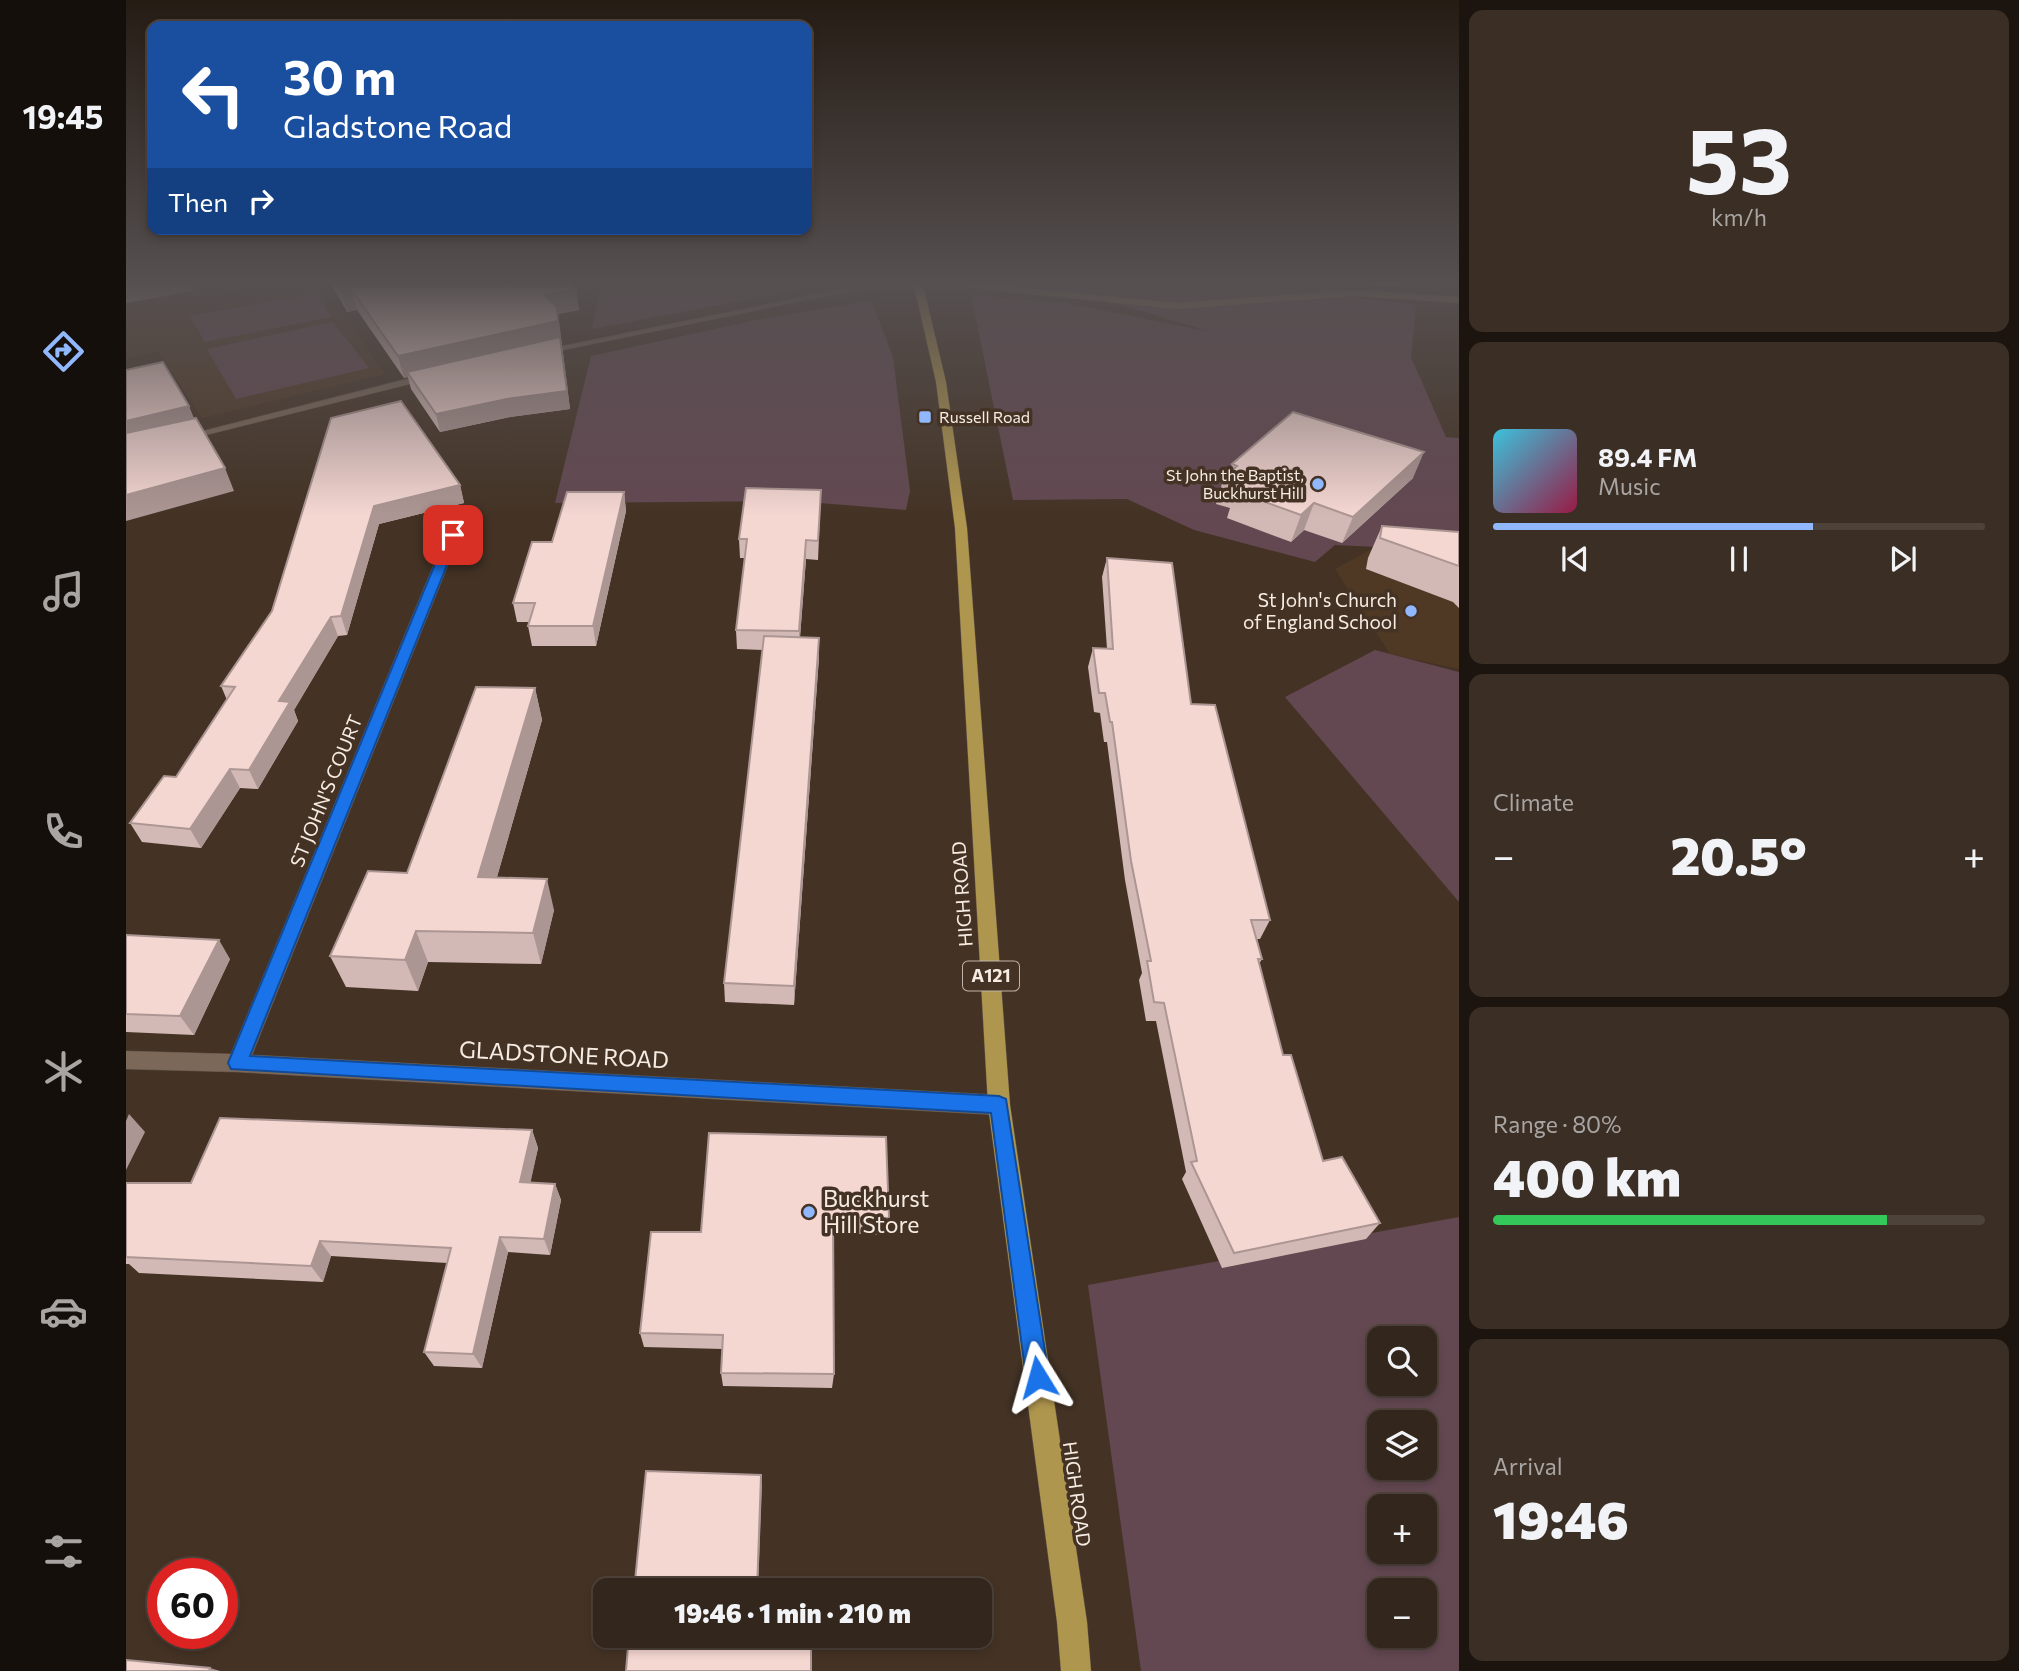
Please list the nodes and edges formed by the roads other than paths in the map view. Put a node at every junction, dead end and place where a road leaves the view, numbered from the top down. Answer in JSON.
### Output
{"nodes":[{"id":1,"x":935,"y":359,"type":"edge"},
{"id":2,"x":436,"y":375,"type":"edge"},
{"id":3,"x":166,"y":442,"type":"edge"},
{"id":4,"x":453,"y":535,"type":"dead end"},
{"id":5,"x":126,"y":1060,"type":"edge"},
{"id":6,"x":238,"y":1063,"type":"junction"},
{"id":7,"x":999,"y":1105,"type":"junction"},
{"id":8,"x":1076,"y":1671,"type":"edge"}],
"edges":[{"from":1,"to":7,"type":"main road","name":"HIGH ROAD","number":"A121"},
{"from":2,"to":3,"type":"street"},
{"from":4,"to":6,"type":"street","name":"ST JOHN'S COURT"},
{"from":5,"to":6,"type":"street","name":"GLADSTONE ROAD"},
{"from":6,"to":7,"type":"street","name":"GLADSTONE ROAD"},
{"from":7,"to":8,"type":"main road","name":"HIGH ROAD","number":"A121"}]}
